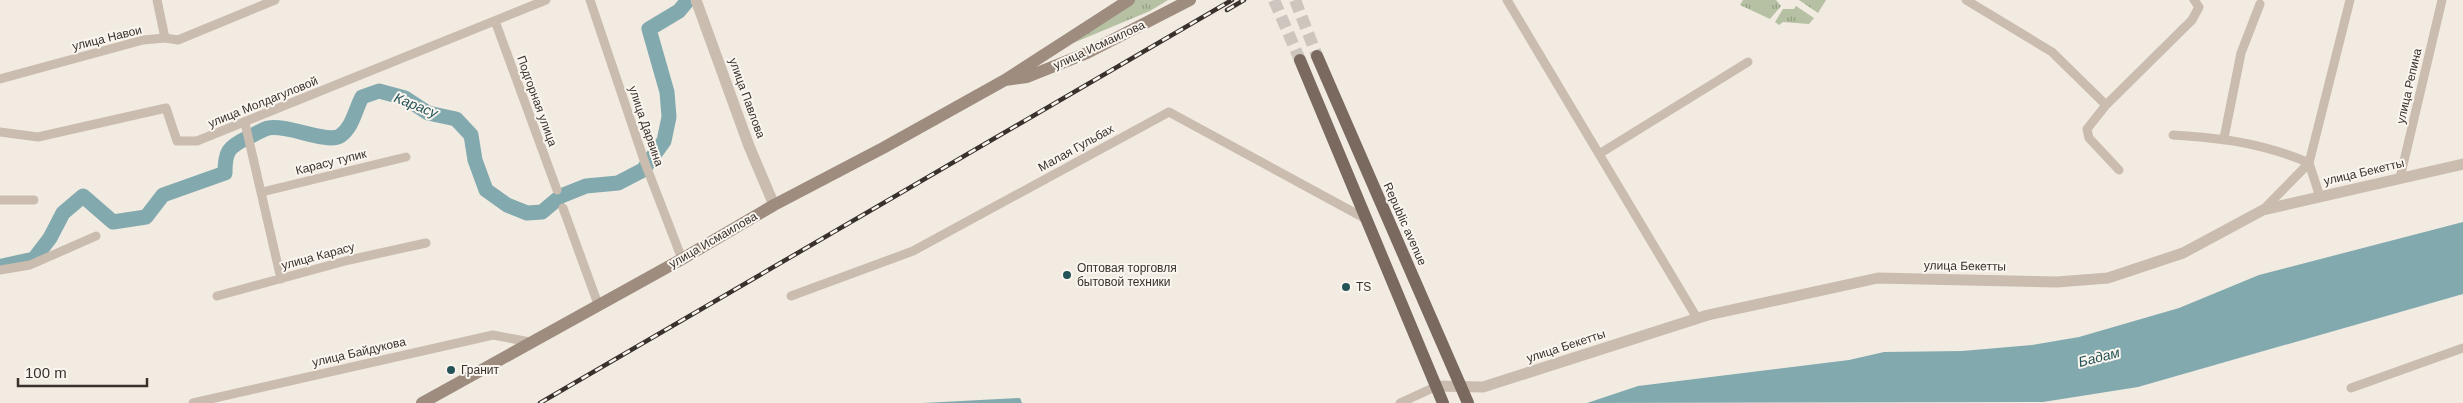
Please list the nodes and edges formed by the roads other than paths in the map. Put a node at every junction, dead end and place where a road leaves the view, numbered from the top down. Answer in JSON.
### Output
{"nodes":[{"id":1,"x":157,"y":0,"type":"edge"},
{"id":2,"x":275,"y":0,"type":"edge"},
{"id":3,"x":546,"y":0,"type":"edge"},
{"id":4,"x":590,"y":0,"type":"edge"},
{"id":5,"x":1129,"y":0,"type":"edge"},
{"id":6,"x":1190,"y":0,"type":"edge"},
{"id":7,"x":1508,"y":0,"type":"edge"},
{"id":8,"x":1966,"y":0,"type":"edge"},
{"id":9,"x":2194,"y":0,"type":"edge"},
{"id":10,"x":2350,"y":0,"type":"edge"},
{"id":11,"x":2442,"y":0,"type":"edge"},
{"id":12,"x":697,"y":3,"type":"edge"},
{"id":13,"x":2260,"y":4,"type":"dead end"},
{"id":14,"x":495,"y":21,"type":"junction"},
{"id":15,"x":165,"y":38,"type":"junction"},
{"id":16,"x":1317,"y":56,"type":"tunnel mouth"},
{"id":17,"x":1300,"y":60,"type":"tunnel mouth"},
{"id":18,"x":1748,"y":62,"type":"dead end"},
{"id":19,"x":0,"y":79,"type":"edge"},
{"id":20,"x":1005,"y":80,"type":"junction"},
{"id":21,"x":2106,"y":105,"type":"junction"},
{"id":22,"x":245,"y":123,"type":"junction"},
{"id":23,"x":0,"y":132,"type":"edge"},
{"id":24,"x":2172,"y":135,"type":"dead end"},
{"id":25,"x":2224,"y":138,"type":"junction"},
{"id":26,"x":1599,"y":154,"type":"junction"},
{"id":27,"x":406,"y":157,"type":"dead end"},
{"id":28,"x":2309,"y":163,"type":"junction"},
{"id":29,"x":2463,"y":164,"type":"edge"},
{"id":30,"x":2119,"y":170,"type":"dead end"},
{"id":31,"x":2400,"y":178,"type":"junction"},
{"id":32,"x":556,"y":190,"type":"dead end"},
{"id":33,"x":262,"y":192,"type":"junction"},
{"id":34,"x":2320,"y":197,"type":"junction"},
{"id":35,"x":0,"y":200,"type":"edge"},
{"id":36,"x":34,"y":200,"type":"dead end"},
{"id":37,"x":774,"y":204,"type":"junction"},
{"id":38,"x":563,"y":208,"type":"dead end"},
{"id":39,"x":2263,"y":210,"type":"junction"},
{"id":40,"x":1366,"y":219,"type":"junction"},
{"id":41,"x":96,"y":236,"type":"dead end"},
{"id":42,"x":426,"y":244,"type":"dead end"},
{"id":43,"x":682,"y":259,"type":"junction"},
{"id":44,"x":0,"y":270,"type":"edge"},
{"id":45,"x":281,"y":279,"type":"junction"},
{"id":46,"x":217,"y":296,"type":"dead end"},
{"id":47,"x":791,"y":296,"type":"dead end"},
{"id":48,"x":598,"y":304,"type":"junction"},
{"id":49,"x":1697,"y":318,"type":"junction"},
{"id":50,"x":530,"y":342,"type":"junction"},
{"id":51,"x":2463,"y":348,"type":"edge"},
{"id":52,"x":1462,"y":388,"type":"junction"},
{"id":53,"x":2351,"y":388,"type":"dead end"},
{"id":54,"x":1440,"y":395,"type":"edge"},
{"id":55,"x":193,"y":403,"type":"edge"},
{"id":56,"x":422,"y":403,"type":"edge"},
{"id":57,"x":1400,"y":403,"type":"edge"},
{"id":58,"x":1468,"y":403,"type":"edge"}],
"edges":[{"from":1,"to":15,"type":"street"},
{"from":2,"to":15,"type":"street","name":"улица Навои"},
{"from":3,"to":14,"type":"street","name":"улица Молдагуловой"},
{"from":4,"to":43,"type":"street","name":"улица Дарвина"},
{"from":5,"to":20,"type":"main road","name":"улица Исмаилова"},
{"from":6,"to":20,"type":"main road","name":"улица Исмаилова"},
{"from":7,"to":26,"type":"street"},
{"from":8,"to":21,"type":"street"},
{"from":9,"to":21,"type":"street"},
{"from":10,"to":28,"type":"street"},
{"from":11,"to":31,"type":"street","name":"улица Репина"},
{"from":12,"to":37,"type":"street","name":"улица Павлова"},
{"from":13,"to":25,"type":"street"},
{"from":14,"to":22,"type":"street","name":"улица Молдагуловой"},
{"from":14,"to":32,"type":"street","name":"Подгорная улица"},
{"from":15,"to":19,"type":"street","name":"улица Навои"},
{"from":16,"to":52,"type":"main road","name":"Republic avenue"},
{"from":17,"to":40,"type":"main road"},
{"from":18,"to":26,"type":"street"},
{"from":20,"to":37,"type":"main road","name":"улица Исмаилова"},
{"from":21,"to":30,"type":"street"},
{"from":22,"to":23,"type":"street","name":"улица Молдагуловой"},
{"from":22,"to":33,"type":"street"},
{"from":24,"to":25,"type":"street"},
{"from":25,"to":28,"type":"street"},
{"from":26,"to":49,"type":"street"},
{"from":27,"to":33,"type":"street","name":"Карасу тупик"},
{"from":28,"to":34,"type":"street"},
{"from":28,"to":39,"type":"street"},
{"from":29,"to":31,"type":"street","name":"улица Бекетты"},
{"from":31,"to":34,"type":"street","name":"улица Бекетты"},
{"from":33,"to":45,"type":"street"},
{"from":34,"to":39,"type":"street","name":"улица Бекетты"},
{"from":35,"to":36,"type":"street"},
{"from":37,"to":43,"type":"main road","name":"улица Исмаилова"},
{"from":38,"to":48,"type":"street"},
{"from":39,"to":49,"type":"street","name":"улица Бекетты"},
{"from":40,"to":47,"type":"street","name":"Малая Гульбах"},
{"from":40,"to":54,"type":"main road"},
{"from":41,"to":44,"type":"street"},
{"from":42,"to":45,"type":"street","name":"улица Карасу"},
{"from":43,"to":48,"type":"main road","name":"улица Исмаилова"},
{"from":45,"to":46,"type":"street","name":"улица Карасу"},
{"from":48,"to":50,"type":"main road","name":"улица Исмаилова"},
{"from":49,"to":52,"type":"street","name":"улица Бекетты"},
{"from":50,"to":55,"type":"street","name":"улица Байдукова"},
{"from":50,"to":56,"type":"main road","name":"улица Исмаилова"},
{"from":51,"to":53,"type":"street"},
{"from":52,"to":54,"type":"street","name":"улица Бекетты"},
{"from":52,"to":58,"type":"main road","name":"Republic avenue"},
{"from":54,"to":57,"type":"street"}]}
